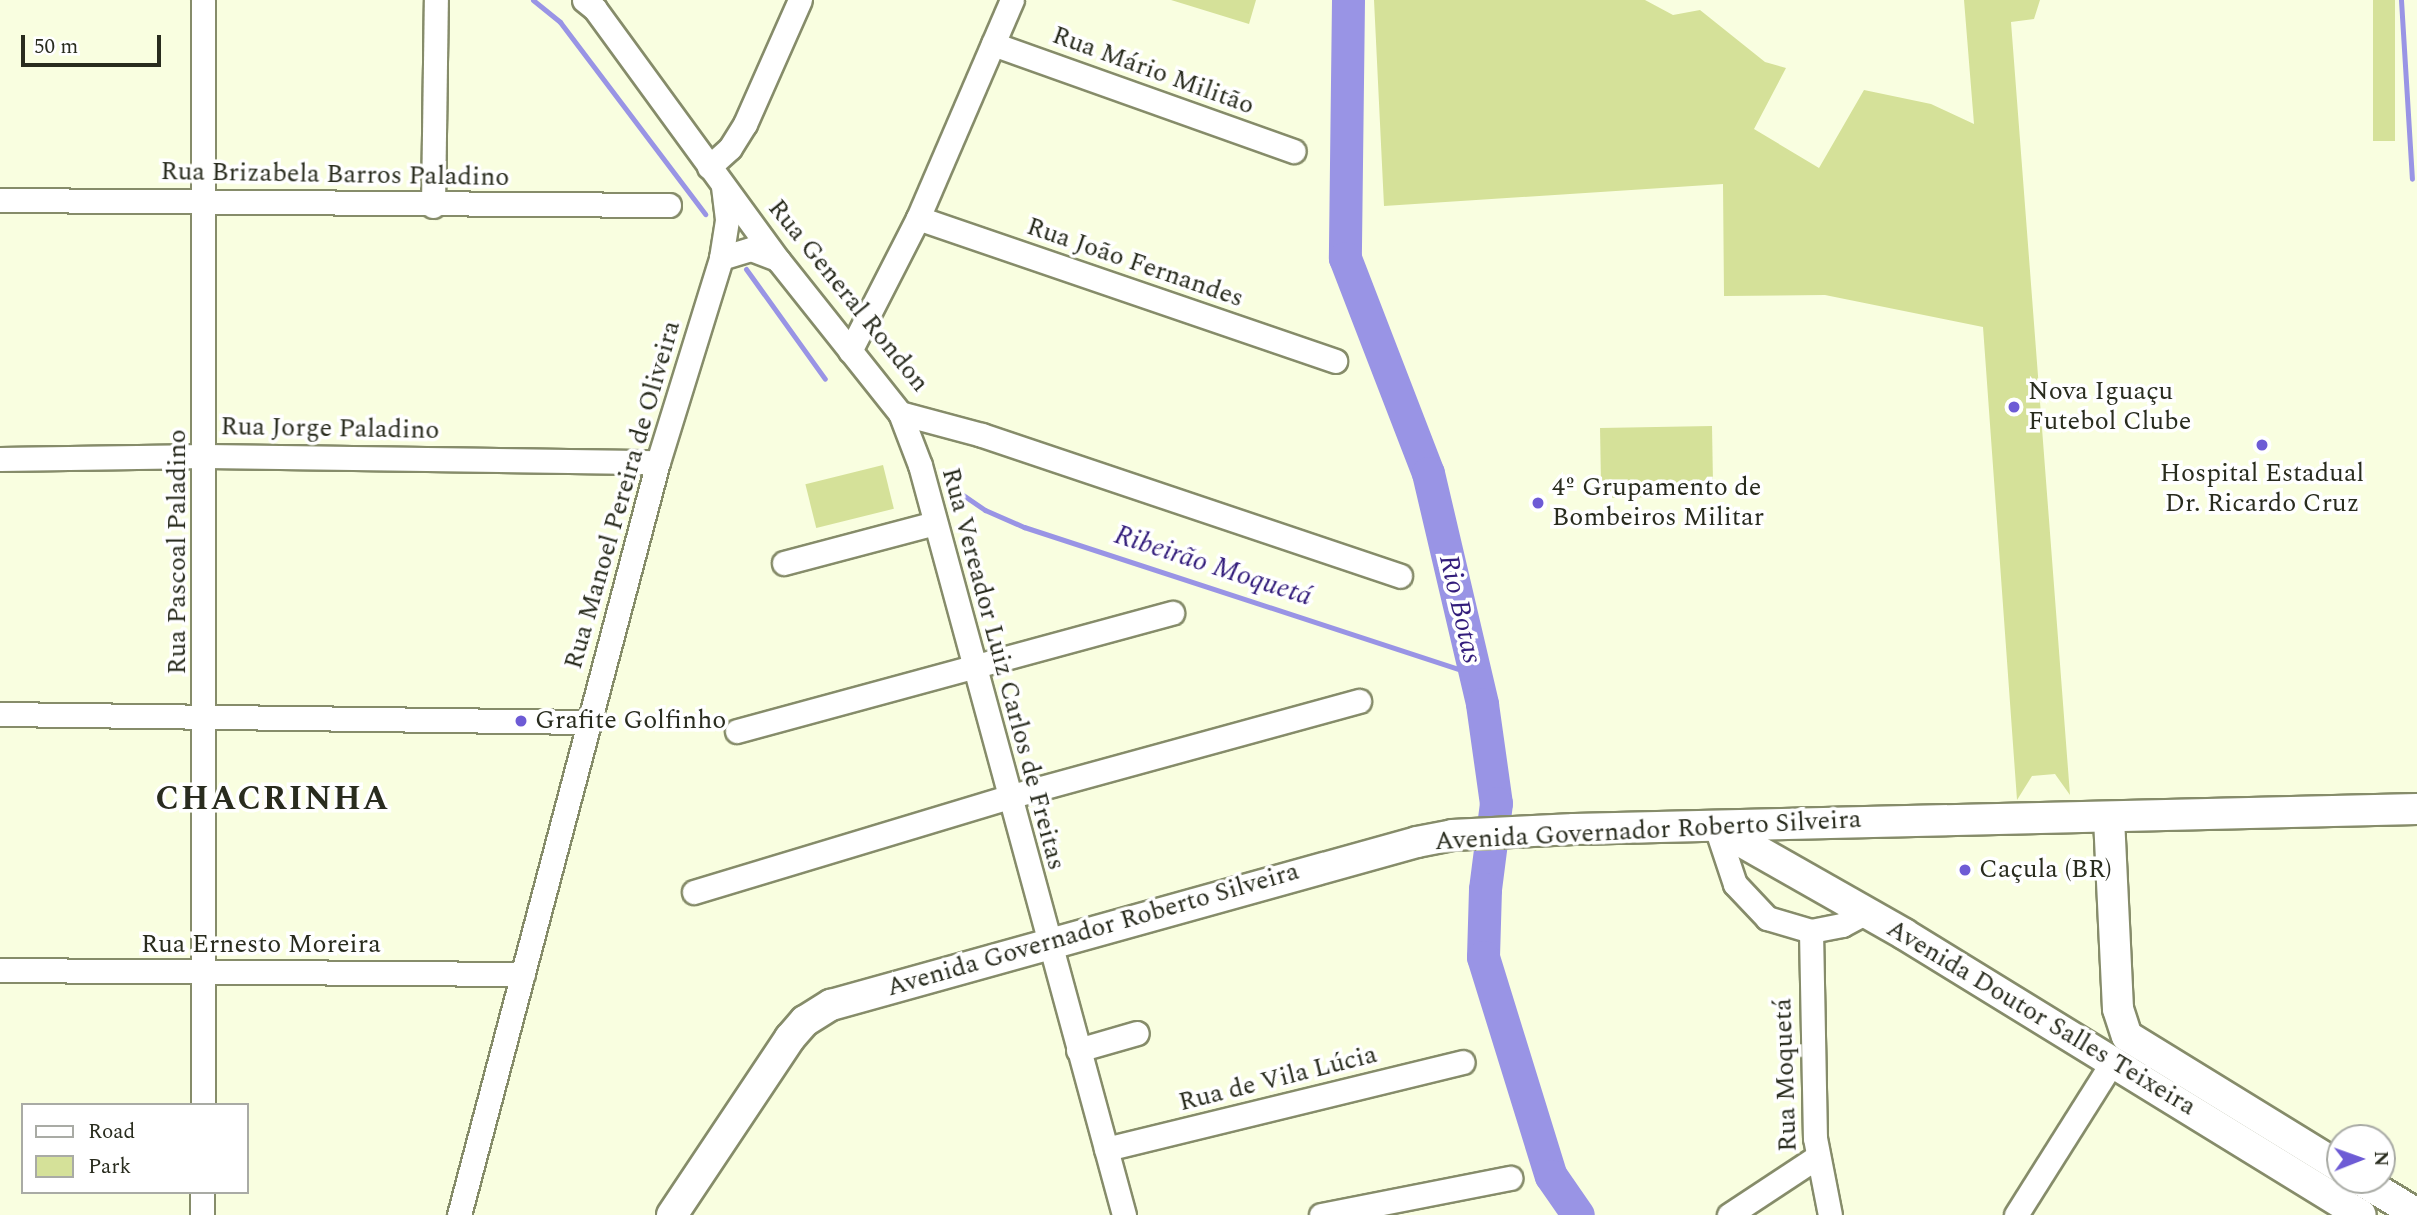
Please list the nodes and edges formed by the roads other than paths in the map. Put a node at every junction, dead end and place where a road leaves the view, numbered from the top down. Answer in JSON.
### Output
{"nodes":[{"id":1,"x":203,"y":0,"type":"edge"},
{"id":2,"x":436,"y":0,"type":"edge"},
{"id":3,"x":800,"y":0,"type":"edge"},
{"id":4,"x":1012,"y":0,"type":"edge"},
{"id":5,"x":593,"y":3,"type":"edge"},
{"id":6,"x":993,"y":44,"type":"junction"},
{"id":7,"x":1293,"y":151,"type":"dead end"},
{"id":8,"x":716,"y":176,"type":"junction"},
{"id":9,"x":0,"y":200,"type":"edge"},
{"id":10,"x":203,"y":201,"type":"junction"},
{"id":11,"x":669,"y":205,"type":"dead end"},
{"id":12,"x":433,"y":206,"type":"junction"},
{"id":13,"x":918,"y":218,"type":"junction"},
{"id":14,"x":721,"y":258,"type":"junction"},
{"id":15,"x":779,"y":261,"type":"junction"},
{"id":16,"x":850,"y":351,"type":"junction"},
{"id":17,"x":1335,"y":361,"type":"dead end"},
{"id":18,"x":901,"y":413,"type":"junction"},
{"id":19,"x":206,"y":456,"type":"junction"},
{"id":20,"x":0,"y":460,"type":"edge"},
{"id":21,"x":658,"y":461,"type":"junction"},
{"id":22,"x":935,"y":523,"type":"junction"},
{"id":23,"x":784,"y":563,"type":"dead end"},
{"id":24,"x":1400,"y":576,"type":"dead end"},
{"id":25,"x":1172,"y":612,"type":"dead end"},
{"id":26,"x":973,"y":665,"type":"junction"},
{"id":27,"x":1359,"y":701,"type":"dead end"},
{"id":28,"x":0,"y":714,"type":"edge"},
{"id":29,"x":207,"y":716,"type":"junction"},
{"id":30,"x":589,"y":722,"type":"junction"},
{"id":31,"x":737,"y":731,"type":"dead end"},
{"id":32,"x":1009,"y":797,"type":"junction"},
{"id":33,"x":2417,"y":809,"type":"edge"},
{"id":34,"x":2109,"y":818,"type":"junction"},
{"id":35,"x":1803,"y":823,"type":"junction"},
{"id":36,"x":1716,"y":827,"type":"junction"},
{"id":37,"x":1783,"y":866,"type":"junction"},
{"id":38,"x":694,"y":892,"type":"dead end"},
{"id":39,"x":1866,"y":912,"type":"junction"},
{"id":40,"x":1811,"y":931,"type":"junction"},
{"id":41,"x":1047,"y":942,"type":"junction"},
{"id":42,"x":0,"y":970,"type":"edge"},
{"id":43,"x":205,"y":973,"type":"junction"},
{"id":44,"x":523,"y":974,"type":"junction"},
{"id":45,"x":1137,"y":1033,"type":"dead end"},
{"id":46,"x":2120,"y":1048,"type":"junction"},
{"id":47,"x":1078,"y":1050,"type":"junction"},
{"id":48,"x":1463,"y":1062,"type":"dead end"},
{"id":49,"x":203,"y":1103,"type":"edge"},
{"id":50,"x":1106,"y":1149,"type":"junction"},
{"id":51,"x":1817,"y":1157,"type":"junction"},
{"id":52,"x":2326,"y":1159,"type":"edge"},
{"id":53,"x":1510,"y":1178,"type":"dead end"},
{"id":54,"x":202,"y":1194,"type":"edge"},
{"id":55,"x":2384,"y":1194,"type":"edge"},
{"id":56,"x":2417,"y":1214,"type":"edge"},
{"id":57,"x":202,"y":1215,"type":"edge"},
{"id":58,"x":459,"y":1215,"type":"edge"},
{"id":59,"x":672,"y":1215,"type":"edge"},
{"id":60,"x":1124,"y":1215,"type":"edge"},
{"id":61,"x":1321,"y":1215,"type":"edge"},
{"id":62,"x":1729,"y":1215,"type":"edge"},
{"id":63,"x":1830,"y":1215,"type":"edge"},
{"id":64,"x":2016,"y":1215,"type":"edge"},
{"id":65,"x":2361,"y":1215,"type":"edge"}],
"edges":[{"from":1,"to":10,"type":"street","name":"Rua Pascoal Paladino"},
{"from":2,"to":12,"type":"street"},
{"from":3,"to":8,"type":"street"},
{"from":4,"to":6,"type":"street"},
{"from":5,"to":8,"type":"street","name":"Rua General Rondon"},
{"from":6,"to":7,"type":"street","name":"Rua Mário Militão"},
{"from":6,"to":13,"type":"street"},
{"from":8,"to":14,"type":"street","name":"Rua Manoel Pereira de Oliveira"},
{"from":8,"to":15,"type":"street","name":"Rua General Rondon"},
{"from":9,"to":10,"type":"street","name":"Rua Brizabela Barros Paladino"},
{"from":10,"to":12,"type":"street","name":"Rua Brizabela Barros Paladino"},
{"from":10,"to":19,"type":"street","name":"Rua Pascoal Paladino"},
{"from":11,"to":12,"type":"street","name":"Rua Brizabela Barros Paladino"},
{"from":13,"to":16,"type":"street"},
{"from":13,"to":17,"type":"street","name":"Rua João Fernandes"},
{"from":14,"to":15,"type":"street"},
{"from":14,"to":21,"type":"street","name":"Rua Manoel Pereira de Oliveira"},
{"from":15,"to":16,"type":"street","name":"Rua General Rondon"},
{"from":16,"to":18,"type":"street","name":"Rua General Rondon"},
{"from":18,"to":22,"type":"street","name":"Rua Vereador Luiz Carlos de Freitas"},
{"from":18,"to":24,"type":"street","name":"Rua General Rondon"},
{"from":19,"to":20,"type":"street","name":"Rua Jorge Paladino"},
{"from":19,"to":21,"type":"street","name":"Rua Jorge Paladino"},
{"from":19,"to":29,"type":"street","name":"Rua Pascoal Paladino"},
{"from":21,"to":30,"type":"street","name":"Rua Manoel Pereira de Oliveira"},
{"from":22,"to":23,"type":"street"},
{"from":22,"to":26,"type":"street","name":"Rua Vereador Luiz Carlos de Freitas"},
{"from":25,"to":26,"type":"street"},
{"from":26,"to":31,"type":"street"},
{"from":26,"to":32,"type":"street","name":"Rua Vereador Luiz Carlos de Freitas"},
{"from":27,"to":32,"type":"street"},
{"from":28,"to":29,"type":"street"},
{"from":29,"to":30,"type":"street"},
{"from":29,"to":43,"type":"street","name":"Rua Pascoal Paladino"},
{"from":30,"to":44,"type":"street","name":"Rua Manoel Pereira de Oliveira"},
{"from":32,"to":38,"type":"street"},
{"from":32,"to":41,"type":"street","name":"Rua Vereador Luiz Carlos de Freitas"},
{"from":33,"to":34,"type":"main road","name":"Avenida Governador Roberto Silveira"},
{"from":34,"to":35,"type":"main road","name":"Avenida Governador Roberto Silveira"},
{"from":34,"to":46,"type":"main road"},
{"from":35,"to":36,"type":"main road","name":"Avenida Governador Roberto Silveira"},
{"from":35,"to":37,"type":"main road"},
{"from":36,"to":37,"type":"main road","name":"Avenida Doutor Salles Teixeira"},
{"from":36,"to":40,"type":"street"},
{"from":36,"to":41,"type":"main road","name":"Avenida Governador Roberto Silveira"},
{"from":37,"to":39,"type":"main road","name":"Avenida Doutor Salles Teixeira"},
{"from":39,"to":40,"type":"street"},
{"from":39,"to":46,"type":"main road","name":"Avenida Doutor Salles Teixeira"},
{"from":40,"to":51,"type":"street","name":"Rua Moquetá"},
{"from":41,"to":47,"type":"street","name":"Rua Vereador Luiz Carlos de Freitas"},
{"from":41,"to":59,"type":"main road","name":"Avenida Governador Roberto Silveira"},
{"from":42,"to":43,"type":"street","name":"Rua Ernesto Moreira"},
{"from":43,"to":44,"type":"street","name":"Rua Ernesto Moreira"},
{"from":43,"to":49,"type":"street","name":"Rua Pascoal Paladino"},
{"from":44,"to":58,"type":"street","name":"Rua Manoel Pereira de Oliveira"},
{"from":45,"to":47,"type":"street"},
{"from":46,"to":52,"type":"main road","name":"Avenida Doutor Salles Teixeira"},
{"from":46,"to":64,"type":"street"},
{"from":46,"to":65,"type":"main road","name":"Avenida Doutor Salles Teixeira"},
{"from":47,"to":50,"type":"street","name":"Rua Vereador Luiz Carlos de Freitas"},
{"from":48,"to":50,"type":"street","name":"Rua de Vila Lúcia"},
{"from":50,"to":60,"type":"street","name":"Rua Vereador Luiz Carlos de Freitas"},
{"from":51,"to":62,"type":"street"},
{"from":51,"to":63,"type":"street","name":"Rua Moquetá"},
{"from":53,"to":61,"type":"street"},
{"from":54,"to":57,"type":"street"},
{"from":55,"to":56,"type":"main road"}]}
